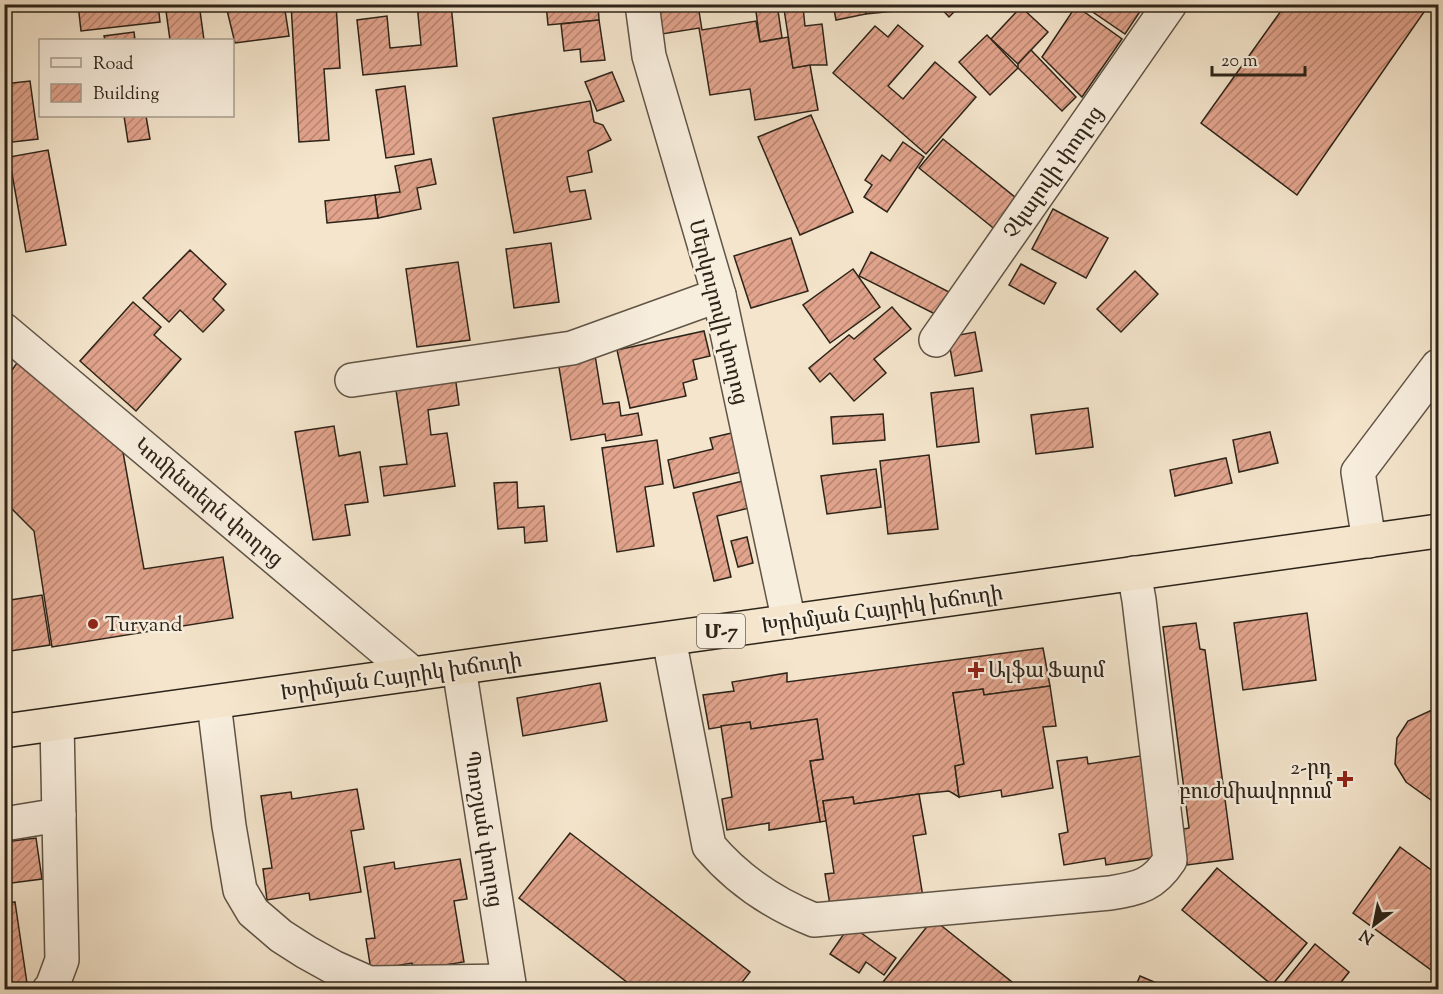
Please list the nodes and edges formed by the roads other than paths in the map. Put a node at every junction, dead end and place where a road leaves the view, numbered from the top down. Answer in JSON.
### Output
{"nodes":[{"id":1,"x":642,"y":4,"type":"edge"},
{"id":2,"x":1170,"y":4,"type":"edge"},
{"id":3,"x":719,"y":294,"type":"junction"},
{"id":4,"x":4,"y":330,"type":"edge"},
{"id":5,"x":936,"y":340,"type":"dead end"},
{"id":6,"x":1438,"y":366,"type":"edge"},
{"id":7,"x":352,"y":380,"type":"dead end"},
{"id":8,"x":1438,"y":531,"type":"edge"},
{"id":9,"x":1369,"y":541,"type":"junction"},
{"id":10,"x":1134,"y":573,"type":"junction"},
{"id":11,"x":789,"y":622,"type":"junction"},
{"id":12,"x":669,"y":639,"type":"junction"},
{"id":13,"x":459,"y":668,"type":"junction"},
{"id":14,"x":413,"y":674,"type":"junction"},
{"id":15,"x":214,"y":703,"type":"junction"},
{"id":16,"x":57,"y":724,"type":"junction"},
{"id":17,"x":4,"y":732,"type":"edge"},
{"id":18,"x":58,"y":815,"type":"junction"},
{"id":19,"x":4,"y":824,"type":"edge"},
{"id":20,"x":509,"y":985,"type":"edge"},
{"id":21,"x":49,"y":990,"type":"edge"}],
"edges":[{"from":1,"to":3,"type":"street","name":"Մերկուրովի փողոց"},
{"from":2,"to":5,"type":"street","name":"Չկալովի փողոց"},
{"from":3,"to":7,"type":"street"},
{"from":3,"to":11,"type":"street","name":"Մերկուրովի փողոց"},
{"from":4,"to":14,"type":"street","name":"Կոմինտերն փողոց"},
{"from":6,"to":9,"type":"street"},
{"from":8,"to":9,"type":"highway","name":"Խրիմյան Հայրիկ խճուղի","number":"Մ-7"},
{"from":9,"to":10,"type":"highway","name":"Խրիմյան Հայրիկ խճուղի","number":"Մ-7"},
{"from":10,"to":11,"type":"highway","name":"Խրիմյան Հայրիկ խճուղի","number":"Մ-7"},
{"from":10,"to":12,"type":"street"},
{"from":11,"to":12,"type":"highway","name":"Խրիմյան Հայրիկ խճուղի","number":"Մ-7"},
{"from":12,"to":13,"type":"highway","name":"Խրիմյան Հայրիկ խճուղի","number":"Մ-7"},
{"from":13,"to":14,"type":"highway","name":"Խրիմյան Հայրիկ խճուղի","number":"Մ-7"},
{"from":13,"to":20,"type":"street","name":"Պռոշյան փողոց"},
{"from":14,"to":15,"type":"highway","name":"Խրիմյան Հայրիկ խճուղի","number":"Մ-7"},
{"from":15,"to":16,"type":"highway","name":"Խրիմյան Հայրիկ խճուղի","number":"Մ-7"},
{"from":15,"to":20,"type":"street"},
{"from":16,"to":17,"type":"highway","name":"Խրիմյան Հայրիկ խճուղի","number":"Մ-7"},
{"from":16,"to":18,"type":"street"},
{"from":18,"to":19,"type":"street"},
{"from":18,"to":21,"type":"street"}]}
